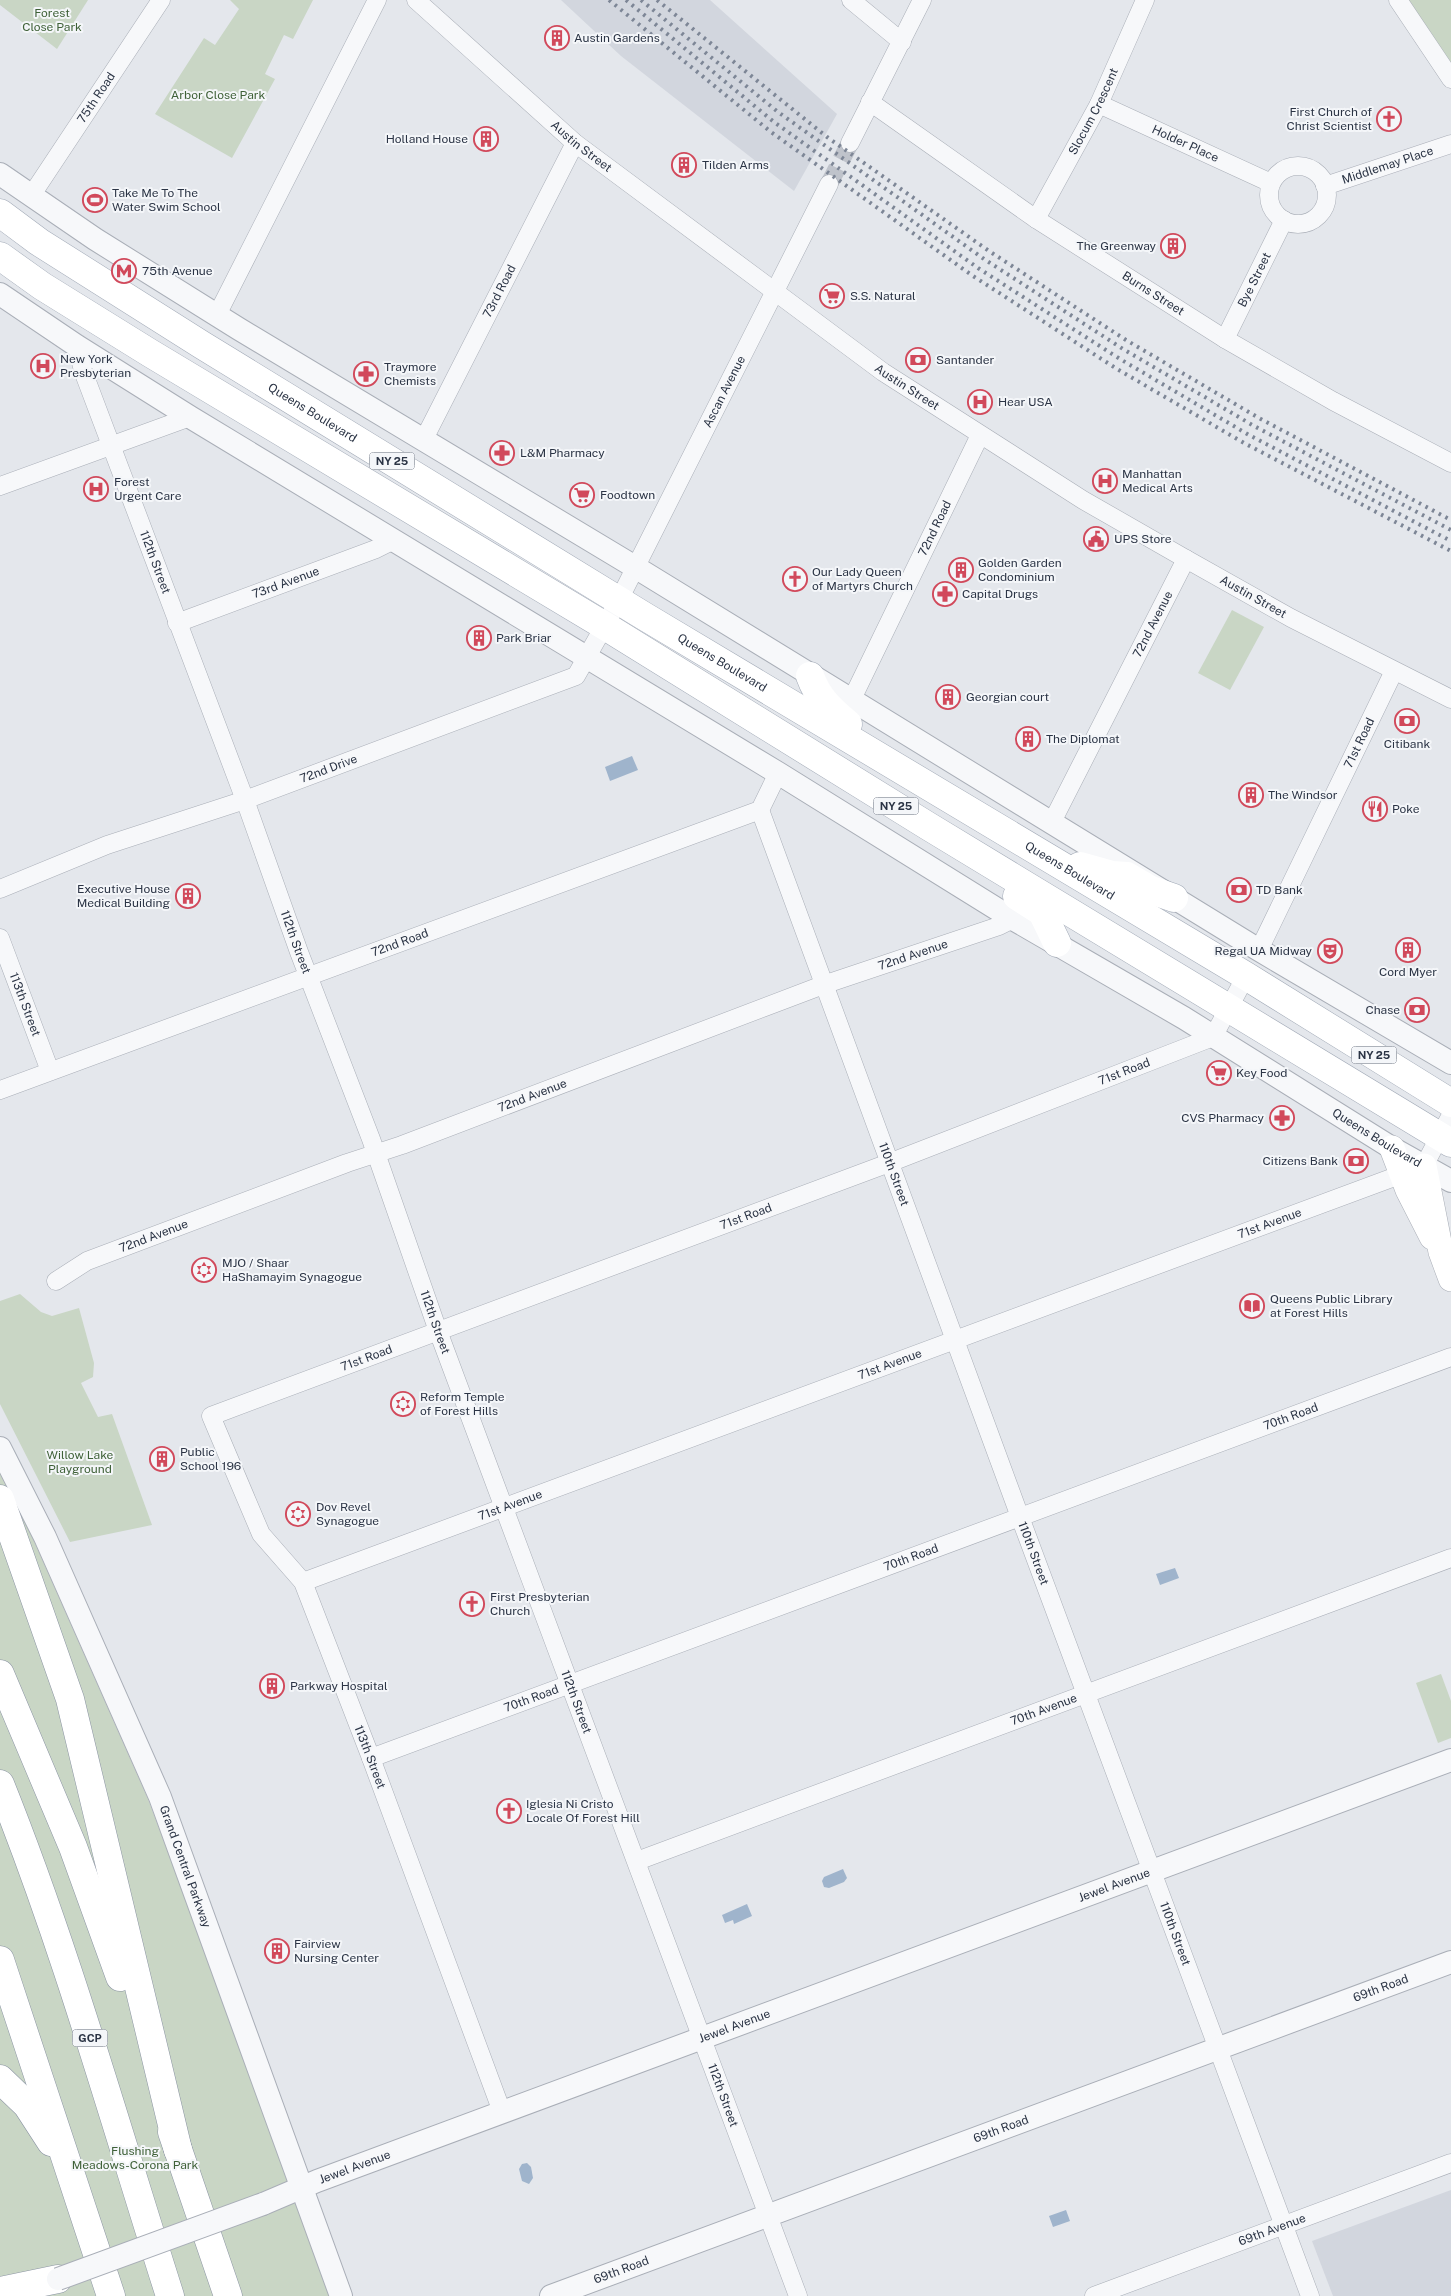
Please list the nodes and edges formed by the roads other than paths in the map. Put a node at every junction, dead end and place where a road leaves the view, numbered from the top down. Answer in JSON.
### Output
{"nodes":[{"id":1,"x":161,"y":0,"type":"edge"},
{"id":2,"x":377,"y":0,"type":"edge"},
{"id":3,"x":416,"y":0,"type":"edge"},
{"id":4,"x":851,"y":0,"type":"edge"},
{"id":5,"x":922,"y":0,"type":"edge"},
{"id":6,"x":1145,"y":0,"type":"edge"},
{"id":7,"x":1398,"y":0,"type":"edge"},
{"id":8,"x":902,"y":42,"type":"junction"},
{"id":9,"x":1451,"y":79,"type":"edge"},
{"id":10,"x":870,"y":102,"type":"junction"},
{"id":11,"x":1099,"y":104,"type":"junction"},
{"id":12,"x":575,"y":143,"type":"junction"},
{"id":13,"x":850,"y":143,"type":"tunnel mouth"},
{"id":14,"x":1451,"y":144,"type":"edge"},
{"id":15,"x":0,"y":174,"type":"edge"},
{"id":16,"x":1271,"y":183,"type":"junction"},
{"id":17,"x":829,"y":184,"type":"tunnel mouth"},
{"id":18,"x":1325,"y":186,"type":"junction"},
{"id":19,"x":32,"y":196,"type":"junction"},
{"id":20,"x":0,"y":213,"type":"edge"},
{"id":21,"x":1036,"y":219,"type":"junction"},
{"id":22,"x":1284,"y":220,"type":"junction"},
{"id":23,"x":0,"y":256,"type":"edge"},
{"id":24,"x":0,"y":267,"type":"edge"},
{"id":25,"x":42,"y":286,"type":"junction"},
{"id":26,"x":775,"y":293,"type":"junction"},
{"id":27,"x":0,"y":294,"type":"edge"},
{"id":28,"x":217,"y":315,"type":"junction"},
{"id":29,"x":1226,"y":339,"type":"junction"},
{"id":30,"x":76,"y":346,"type":"junction"},
{"id":31,"x":190,"y":417,"type":"junction"},
{"id":32,"x":980,"y":435,"type":"junction"},
{"id":33,"x":423,"y":441,"type":"junction"},
{"id":34,"x":112,"y":445,"type":"junction"},
{"id":35,"x":1451,"y":463,"type":"edge"},
{"id":36,"x":0,"y":486,"type":"edge"},
{"id":37,"x":394,"y":540,"type":"junction"},
{"id":38,"x":1186,"y":560,"type":"junction"},
{"id":39,"x":635,"y":567,"type":"junction"},
{"id":40,"x":619,"y":600,"type":"junction"},
{"id":41,"x":177,"y":623,"type":"junction"},
{"id":42,"x":605,"y":626,"type":"junction"},
{"id":43,"x":587,"y":659,"type":"junction"},
{"id":44,"x":1394,"y":671,"type":"junction"},
{"id":45,"x":810,"y":676,"type":"junction"},
{"id":46,"x":1451,"y":699,"type":"edge"},
{"id":47,"x":851,"y":701,"type":"junction"},
{"id":48,"x":778,"y":772,"type":"junction"},
{"id":49,"x":907,"y":772,"type":"junction"},
{"id":50,"x":246,"y":800,"type":"junction"},
{"id":51,"x":760,"y":810,"type":"junction"},
{"id":52,"x":1052,"y":822,"type":"junction"},
{"id":53,"x":928,"y":826,"type":"junction"},
{"id":54,"x":1044,"y":854,"type":"junction"},
{"id":55,"x":0,"y":889,"type":"edge"},
{"id":56,"x":1174,"y":898,"type":"junction"},
{"id":57,"x":1013,"y":918,"type":"junction"},
{"id":58,"x":0,"y":938,"type":"edge"},
{"id":59,"x":1057,"y":943,"type":"junction"},
{"id":60,"x":1259,"y":950,"type":"junction"},
{"id":61,"x":308,"y":976,"type":"junction"},
{"id":62,"x":1246,"y":976,"type":"junction"},
{"id":63,"x":823,"y":985,"type":"junction"},
{"id":64,"x":1228,"y":1009,"type":"junction"},
{"id":65,"x":1213,"y":1037,"type":"junction"},
{"id":66,"x":1451,"y":1063,"type":"edge"},
{"id":67,"x":50,"y":1071,"type":"junction"},
{"id":68,"x":0,"y":1090,"type":"edge"},
{"id":69,"x":1451,"y":1103,"type":"edge"},
{"id":70,"x":1447,"y":1132,"type":"edge"},
{"id":71,"x":1392,"y":1148,"type":"joint"},
{"id":72,"x":376,"y":1154,"type":"junction"},
{"id":73,"x":889,"y":1163,"type":"junction"},
{"id":74,"x":1414,"y":1169,"type":"junction"},
{"id":75,"x":1451,"y":1181,"type":"edge"},
{"id":76,"x":1451,"y":1279,"type":"edge"},
{"id":77,"x":56,"y":1281,"type":"dead end"},
{"id":78,"x":438,"y":1331,"type":"junction"},
{"id":79,"x":954,"y":1340,"type":"junction"},
{"id":80,"x":1451,"y":1357,"type":"edge"},
{"id":81,"x":211,"y":1416,"type":"joint"},
{"id":82,"x":0,"y":1448,"type":"edge"},
{"id":83,"x":0,"y":1499,"type":"edge"},
{"id":84,"x":505,"y":1507,"type":"junction"},
{"id":85,"x":1020,"y":1517,"type":"junction"},
{"id":86,"x":1451,"y":1558,"type":"edge"},
{"id":87,"x":302,"y":1582,"type":"junction"},
{"id":88,"x":0,"y":1674,"type":"edge"},
{"id":89,"x":571,"y":1684,"type":"junction"},
{"id":90,"x":1086,"y":1694,"type":"junction"},
{"id":91,"x":371,"y":1758,"type":"junction"},
{"id":92,"x":1451,"y":1760,"type":"edge"},
{"id":93,"x":0,"y":1784,"type":"edge"},
{"id":94,"x":637,"y":1861,"type":"junction"},
{"id":95,"x":1152,"y":1872,"type":"junction"},
{"id":96,"x":0,"y":1960,"type":"edge"},
{"id":97,"x":1451,"y":1962,"type":"edge"},
{"id":98,"x":703,"y":2038,"type":"junction"},
{"id":99,"x":1218,"y":2048,"type":"junction"},
{"id":100,"x":0,"y":2079,"type":"edge"},
{"id":101,"x":502,"y":2112,"type":"junction"},
{"id":102,"x":178,"y":2150,"type":"junction"},
{"id":103,"x":1451,"y":2164,"type":"edge"},
{"id":104,"x":301,"y":2188,"type":"junction"},
{"id":105,"x":80,"y":2204,"type":"junction"},
{"id":106,"x":768,"y":2215,"type":"junction"},
{"id":107,"x":1284,"y":2226,"type":"junction"},
{"id":108,"x":58,"y":2279,"type":"junction"},
{"id":109,"x":0,"y":2291,"type":"edge"},
{"id":110,"x":18,"y":2296,"type":"edge"},
{"id":111,"x":111,"y":2296,"type":"edge"},
{"id":112,"x":170,"y":2296,"type":"edge"},
{"id":113,"x":228,"y":2296,"type":"edge"},
{"id":114,"x":341,"y":2296,"type":"edge"},
{"id":115,"x":551,"y":2296,"type":"edge"},
{"id":116,"x":798,"y":2296,"type":"edge"},
{"id":117,"x":1094,"y":2296,"type":"edge"},
{"id":118,"x":1310,"y":2296,"type":"edge"}],
"edges":[{"from":1,"to":19,"type":"street","name":"75th Road"},
{"from":2,"to":28,"type":"street"},
{"from":3,"to":12,"type":"street","name":"Austin Street"},
{"from":4,"to":8,"type":"street"},
{"from":5,"to":8,"type":"street"},
{"from":6,"to":11,"type":"street","name":"Slocum Crescent"},
{"from":7,"to":9,"type":"street"},
{"from":8,"to":10,"type":"street"},
{"from":10,"to":13,"type":"street"},
{"from":10,"to":21,"type":"street","name":"Burns Street"},
{"from":11,"to":16,"type":"street","name":"Holder Place"},
{"from":11,"to":21,"type":"street","name":"Slocum Crescent"},
{"from":12,"to":26,"type":"street","name":"Austin Street"},
{"from":12,"to":33,"type":"street","name":"73rd Road"},
{"from":14,"to":18,"type":"street","name":"Middlemay Place"},
{"from":15,"to":19,"type":"street"},
{"from":16,"to":18,"type":"street"},
{"from":16,"to":22,"type":"street"},
{"from":17,"to":26,"type":"street","name":"Ascan Avenue"},
{"from":18,"to":22,"type":"street"},
{"from":19,"to":28,"type":"street"},
{"from":20,"to":40,"type":"main road","name":"Queens Boulevard","number":"NY 25"},
{"from":21,"to":29,"type":"street","name":"Burns Street"},
{"from":22,"to":29,"type":"street","name":"Bye Street"},
{"from":23,"to":25,"type":"main road","number":"NY 25"},
{"from":24,"to":25,"type":"main road"},
{"from":25,"to":42,"type":"main road","number":"NY 25"},
{"from":26,"to":32,"type":"street","name":"Austin Street"},
{"from":26,"to":39,"type":"street","name":"Ascan Avenue"},
{"from":27,"to":30,"type":"street","name":"Queens Boulevard"},
{"from":28,"to":33,"type":"street"},
{"from":29,"to":35,"type":"street","name":"Burns Street"},
{"from":30,"to":31,"type":"street","name":"Queens Boulevard"},
{"from":30,"to":34,"type":"street","name":"112th Street"},
{"from":31,"to":34,"type":"street"},
{"from":31,"to":37,"type":"street","name":"Queens Boulevard"},
{"from":32,"to":38,"type":"street","name":"Austin Street"},
{"from":32,"to":47,"type":"street","name":"72nd Road"},
{"from":33,"to":39,"type":"street"},
{"from":34,"to":36,"type":"street"},
{"from":34,"to":41,"type":"street","name":"112th Street"},
{"from":37,"to":41,"type":"street","name":"73rd Avenue"},
{"from":37,"to":43,"type":"street","name":"Queens Boulevard"},
{"from":38,"to":44,"type":"street","name":"Austin Street"},
{"from":38,"to":52,"type":"street","name":"72nd Avenue"},
{"from":39,"to":40,"type":"street","name":"Ascan Avenue"},
{"from":39,"to":45,"type":"street"},
{"from":40,"to":42,"type":"street","name":"72nd Drive"},
{"from":40,"to":49,"type":"main road","name":"Queens Boulevard","number":"NY 25"},
{"from":41,"to":50,"type":"street","name":"112th Street"},
{"from":42,"to":43,"type":"street","name":"72nd Drive"},
{"from":42,"to":53,"type":"main road","number":"NY 25"},
{"from":43,"to":48,"type":"street","name":"Queens Boulevard"},
{"from":43,"to":50,"type":"street","name":"72nd Drive"},
{"from":44,"to":46,"type":"street","name":"Austin Street"},
{"from":44,"to":60,"type":"street","name":"71st Road"},
{"from":45,"to":47,"type":"street"},
{"from":45,"to":49,"type":"main road"},
{"from":47,"to":52,"type":"street"},
{"from":48,"to":51,"type":"street"},
{"from":48,"to":57,"type":"street","name":"Queens Boulevard"},
{"from":49,"to":54,"type":"main road","name":"Queens Boulevard","number":"NY 25"},
{"from":50,"to":55,"type":"street","name":"72nd Drive"},
{"from":50,"to":61,"type":"street","name":"112th Street"},
{"from":51,"to":61,"type":"street","name":"72nd Road"},
{"from":51,"to":63,"type":"street","name":"110th Street"},
{"from":52,"to":56,"type":"street"},
{"from":53,"to":59,"type":"main road"},
{"from":53,"to":64,"type":"main road","number":"NY 25"},
{"from":54,"to":56,"type":"main road"},
{"from":54,"to":62,"type":"main road","name":"Queens Boulevard","number":"NY 25"},
{"from":56,"to":60,"type":"street"},
{"from":57,"to":59,"type":"street","name":"Queens Boulevard"},
{"from":57,"to":63,"type":"street","name":"72nd Avenue"},
{"from":58,"to":67,"type":"street","name":"113th Street"},
{"from":59,"to":65,"type":"street","name":"Queens Boulevard"},
{"from":60,"to":66,"type":"street"},
{"from":61,"to":67,"type":"street","name":"72nd Road"},
{"from":61,"to":72,"type":"street","name":"112th Street"},
{"from":62,"to":64,"type":"street"},
{"from":62,"to":69,"type":"main road","name":"Queens Boulevard","number":"NY 25"},
{"from":63,"to":72,"type":"street","name":"72nd Avenue"},
{"from":63,"to":73,"type":"street","name":"110th Street"},
{"from":64,"to":65,"type":"street"},
{"from":64,"to":70,"type":"main road","number":"NY 25"},
{"from":65,"to":71,"type":"street","name":"Queens Boulevard"},
{"from":65,"to":73,"type":"street","name":"71st Road"},
{"from":67,"to":68,"type":"street","name":"72nd Road"},
{"from":70,"to":74,"type":"street"},
{"from":71,"to":74,"type":"main road"},
{"from":72,"to":77,"type":"street","name":"72nd Avenue"},
{"from":72,"to":78,"type":"street","name":"112th Street"},
{"from":73,"to":78,"type":"street","name":"71st Road"},
{"from":73,"to":79,"type":"street","name":"110th Street"},
{"from":74,"to":75,"type":"street","name":"Queens Boulevard"},
{"from":74,"to":76,"type":"main road"},
{"from":74,"to":79,"type":"street","name":"71st Avenue"},
{"from":78,"to":81,"type":"street","name":"71st Road"},
{"from":78,"to":84,"type":"street","name":"112th Street"},
{"from":79,"to":84,"type":"street","name":"71st Avenue"},
{"from":79,"to":85,"type":"street","name":"110th Street"},
{"from":80,"to":85,"type":"street","name":"70th Road"},
{"from":81,"to":87,"type":"street","name":"113th Street"},
{"from":82,"to":104,"type":"street","name":"Grand Central Parkway"},
{"from":83,"to":102,"type":"main road"},
{"from":84,"to":87,"type":"street","name":"71st Avenue"},
{"from":84,"to":89,"type":"street","name":"112th Street"},
{"from":85,"to":89,"type":"street","name":"70th Road"},
{"from":85,"to":90,"type":"street","name":"110th Street"},
{"from":86,"to":90,"type":"street","name":"70th Avenue"},
{"from":87,"to":91,"type":"street","name":"113th Street"},
{"from":88,"to":102,"type":"main road"},
{"from":89,"to":91,"type":"street","name":"70th Road"},
{"from":89,"to":94,"type":"street","name":"112th Street"},
{"from":90,"to":94,"type":"street","name":"70th Avenue"},
{"from":90,"to":95,"type":"street","name":"110th Street"},
{"from":91,"to":101,"type":"street","name":"113th Street"},
{"from":92,"to":95,"type":"street","name":"Jewel Avenue"},
{"from":93,"to":112,"type":"main road","number":"GCP"},
{"from":94,"to":98,"type":"street","name":"112th Street"},
{"from":95,"to":98,"type":"street","name":"Jewel Avenue"},
{"from":95,"to":99,"type":"street","name":"110th Street"},
{"from":96,"to":105,"type":"main road"},
{"from":97,"to":99,"type":"street","name":"69th Road"},
{"from":98,"to":101,"type":"street","name":"Jewel Avenue"},
{"from":98,"to":106,"type":"street","name":"112th Street"},
{"from":99,"to":106,"type":"street","name":"69th Road"},
{"from":99,"to":107,"type":"street","name":"110th Street"},
{"from":100,"to":105,"type":"main road"},
{"from":101,"to":104,"type":"street","name":"Jewel Avenue"},
{"from":102,"to":113,"type":"main road"},
{"from":103,"to":107,"type":"street","name":"69th Avenue"},
{"from":104,"to":108,"type":"street","name":"Jewel Avenue","bridge":true},
{"from":104,"to":114,"type":"street","name":"Grand Central Parkway"},
{"from":105,"to":111,"type":"main road"},
{"from":106,"to":115,"type":"street","name":"69th Road"},
{"from":106,"to":116,"type":"street","name":"112th Street"},
{"from":107,"to":117,"type":"street","name":"69th Avenue"},
{"from":107,"to":118,"type":"street","name":"110th Street"},
{"from":108,"to":109,"type":"main road"},
{"from":108,"to":110,"type":"street","name":"Jewel Avenue"}]}
